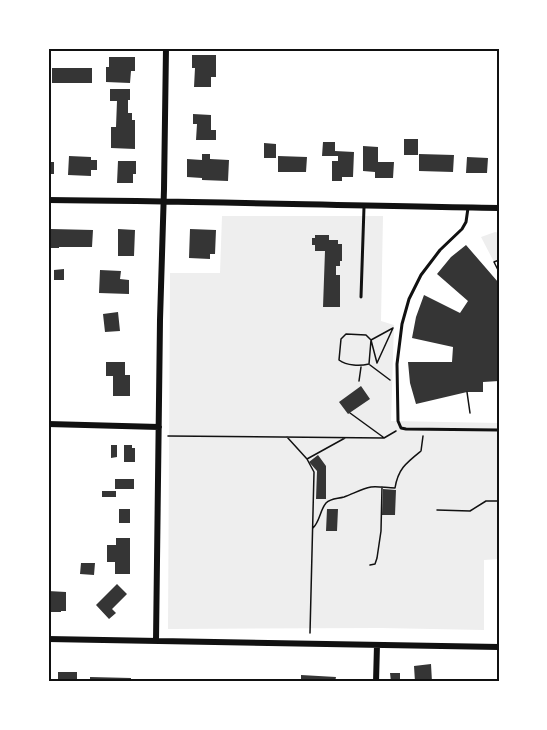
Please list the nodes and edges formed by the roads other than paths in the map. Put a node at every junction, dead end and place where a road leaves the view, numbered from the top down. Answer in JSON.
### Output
{"nodes":[{"id":1,"x":166,"y":48,"type":"edge"},
{"id":2,"x":48,"y":200,"type":"edge"},
{"id":3,"x":164,"y":200,"type":"junction"},
{"id":4,"x":364,"y":207,"type":"junction"},
{"id":5,"x":468,"y":208,"type":"junction"},
{"id":6,"x":499,"y":208,"type":"edge"},
{"id":7,"x":361,"y":297,"type":"dead end"},
{"id":8,"x":48,"y":424,"type":"edge"},
{"id":9,"x":159,"y":427,"type":"junction"},
{"id":10,"x":499,"y":430,"type":"edge"},
{"id":11,"x":48,"y":639,"type":"edge"},
{"id":12,"x":156,"y":641,"type":"junction"},
{"id":13,"x":377,"y":645,"type":"junction"},
{"id":14,"x":499,"y":647,"type":"edge"},
{"id":15,"x":376,"y":682,"type":"edge"}],
"edges":[{"from":1,"to":3,"type":"street"},
{"from":2,"to":3,"type":"street"},
{"from":3,"to":4,"type":"street"},
{"from":3,"to":9,"type":"street"},
{"from":4,"to":5,"type":"street"},
{"from":4,"to":7,"type":"lane"},
{"from":5,"to":6,"type":"street"},
{"from":5,"to":10,"type":"lane"},
{"from":8,"to":9,"type":"street"},
{"from":9,"to":12,"type":"street"},
{"from":11,"to":12,"type":"street"},
{"from":12,"to":13,"type":"street"},
{"from":13,"to":14,"type":"street"},
{"from":13,"to":15,"type":"street"}]}
